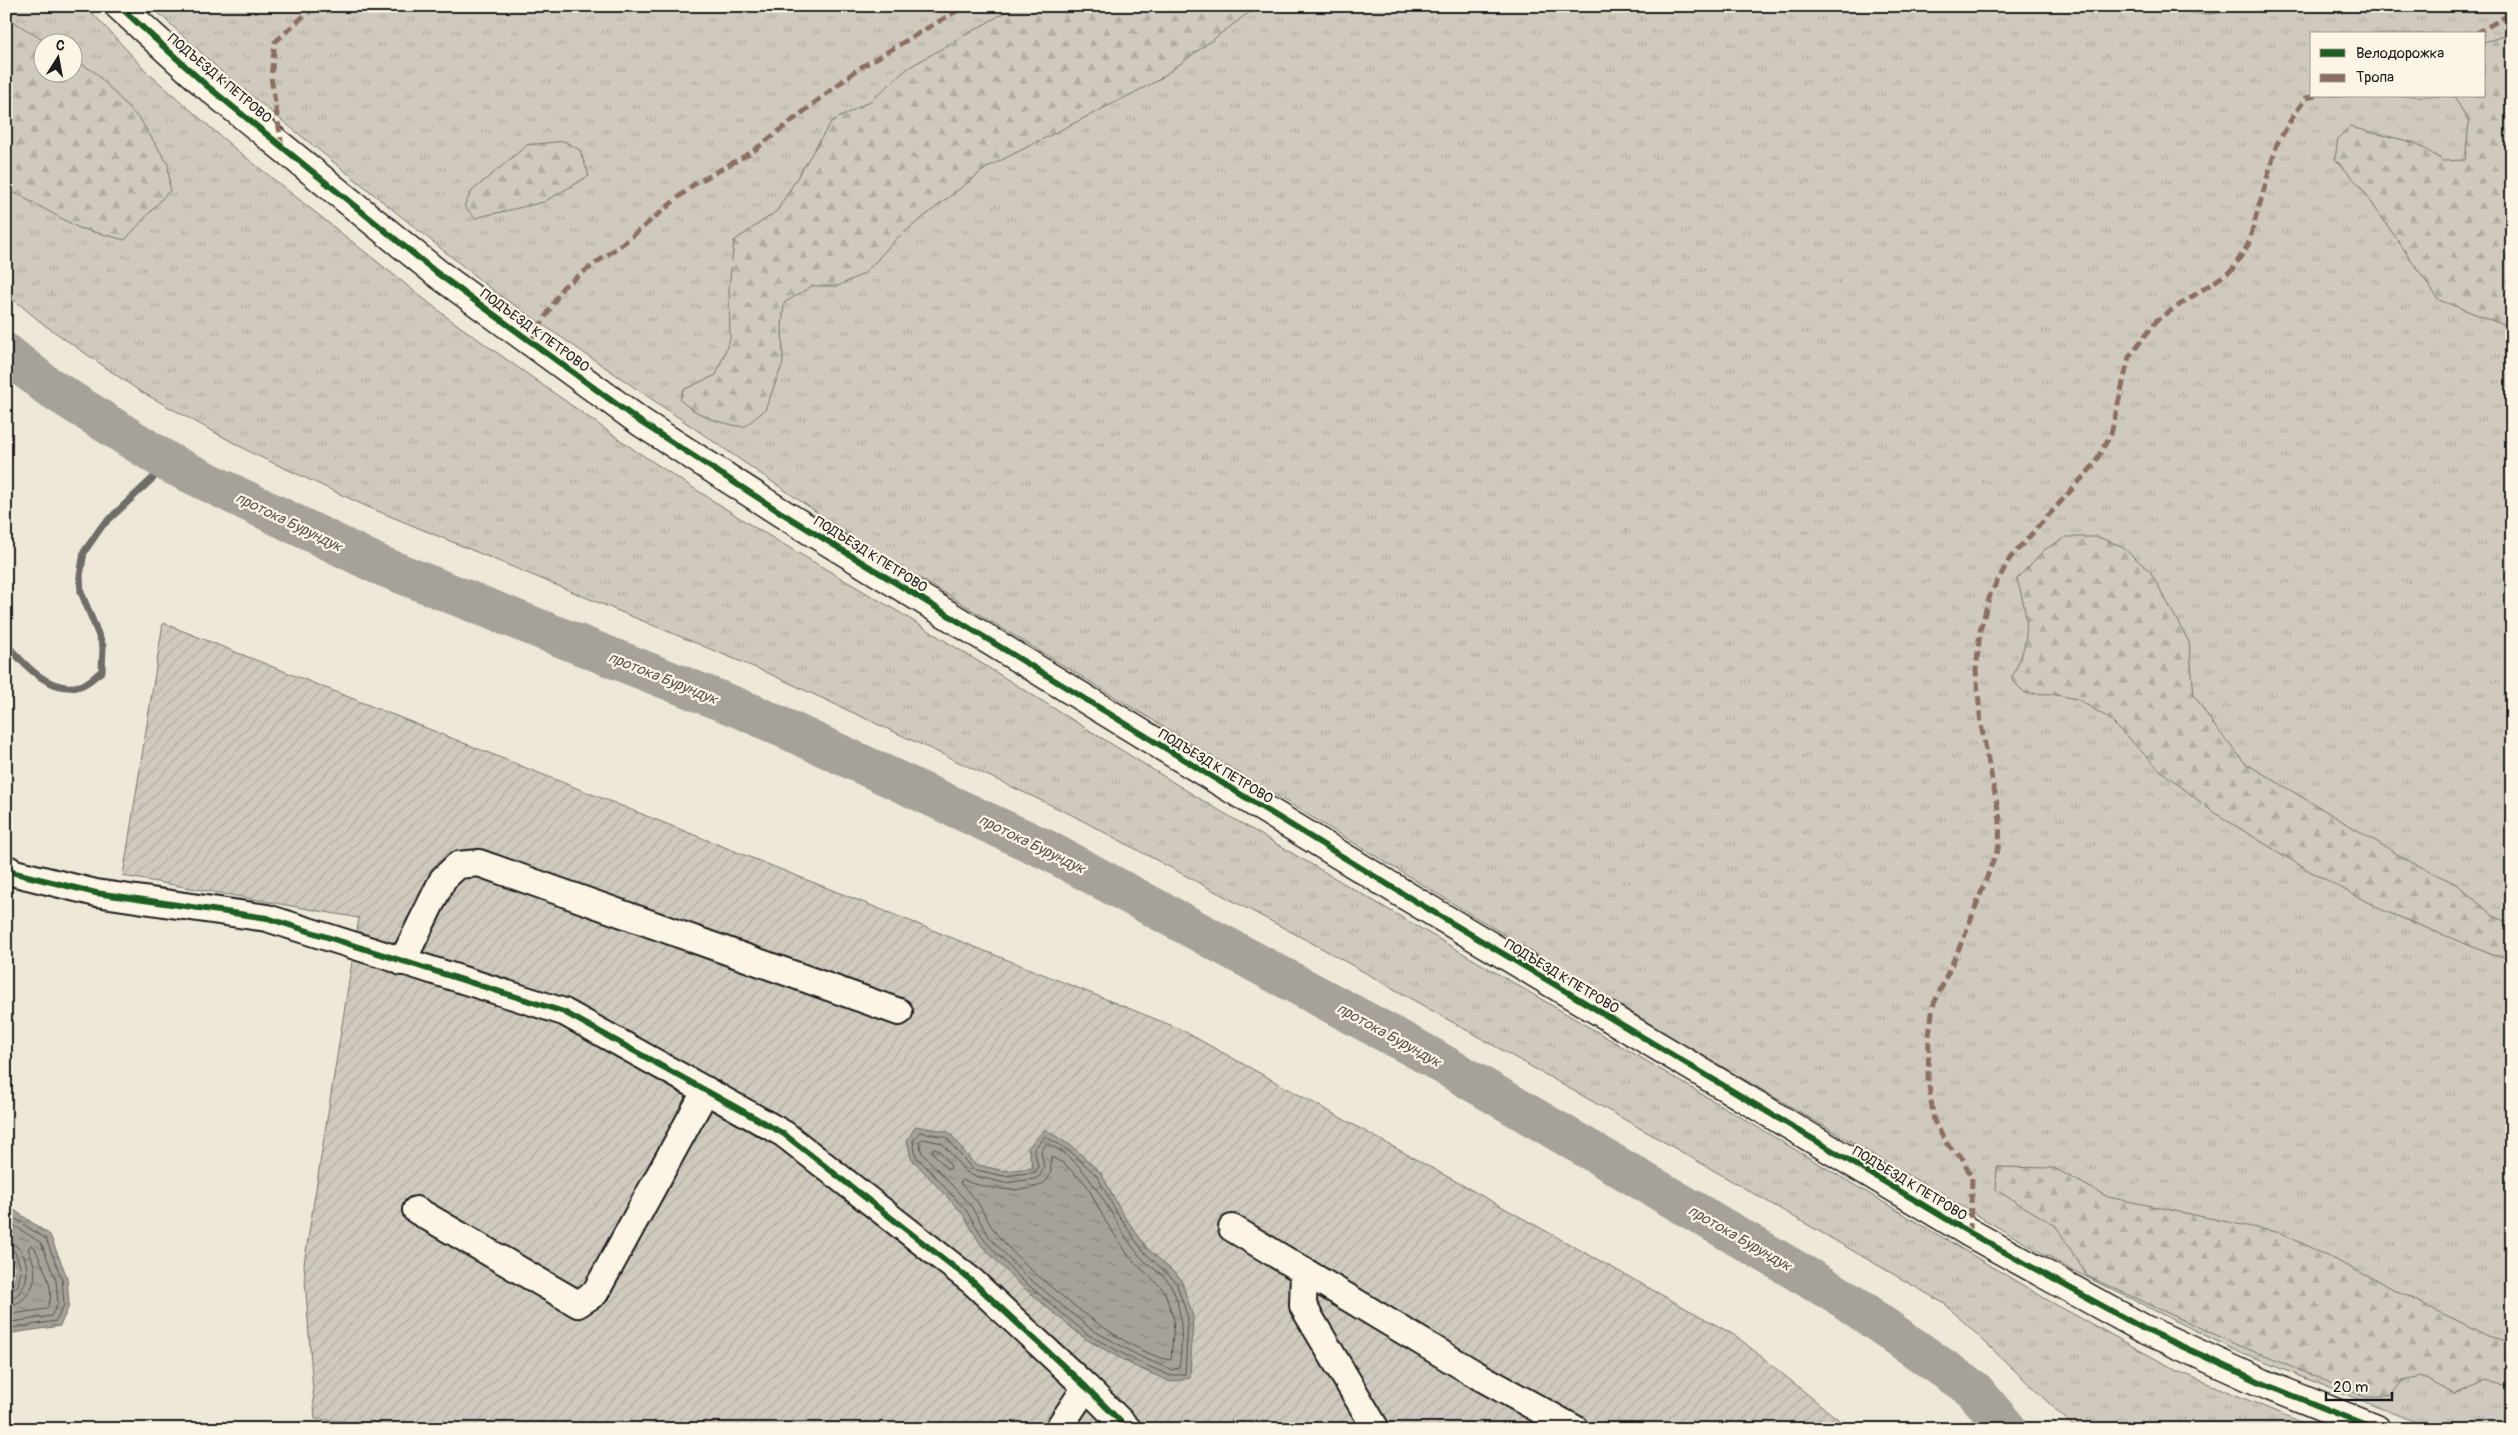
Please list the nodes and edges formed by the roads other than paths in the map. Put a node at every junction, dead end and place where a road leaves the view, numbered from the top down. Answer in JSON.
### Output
{"nodes":[{"id":1,"x":119,"y":6,"type":"edge"},
{"id":2,"x":6,"y":868,"type":"edge"},
{"id":3,"x":402,"y":962,"type":"junction"},
{"id":4,"x":899,"y":1012,"type":"dead end"},
{"id":5,"x":706,"y":1090,"type":"junction"},
{"id":6,"x":416,"y":1210,"type":"dead end"},
{"id":7,"x":1232,"y":1228,"type":"dead end"},
{"id":8,"x":1304,"y":1270,"type":"junction"},
{"id":9,"x":1086,"y":1386,"type":"junction"},
{"id":10,"x":1369,"y":1425,"type":"edge"},
{"id":11,"x":1058,"y":1429,"type":"edge"},
{"id":12,"x":1128,"y":1429,"type":"edge"},
{"id":13,"x":1575,"y":1429,"type":"edge"},
{"id":14,"x":2376,"y":1429,"type":"edge"}],
"edges":[{"from":1,"to":14,"type":"street","name":"ПОДЪЕЗД К ПЕТРОВО"},
{"from":2,"to":3,"type":"street"},
{"from":3,"to":4,"type":"street"},
{"from":3,"to":5,"type":"street"},
{"from":5,"to":6,"type":"street"},
{"from":5,"to":9,"type":"street"},
{"from":7,"to":8,"type":"street"},
{"from":8,"to":10,"type":"street"},
{"from":8,"to":13,"type":"street"},
{"from":9,"to":11,"type":"street"},
{"from":9,"to":12,"type":"street"}]}
